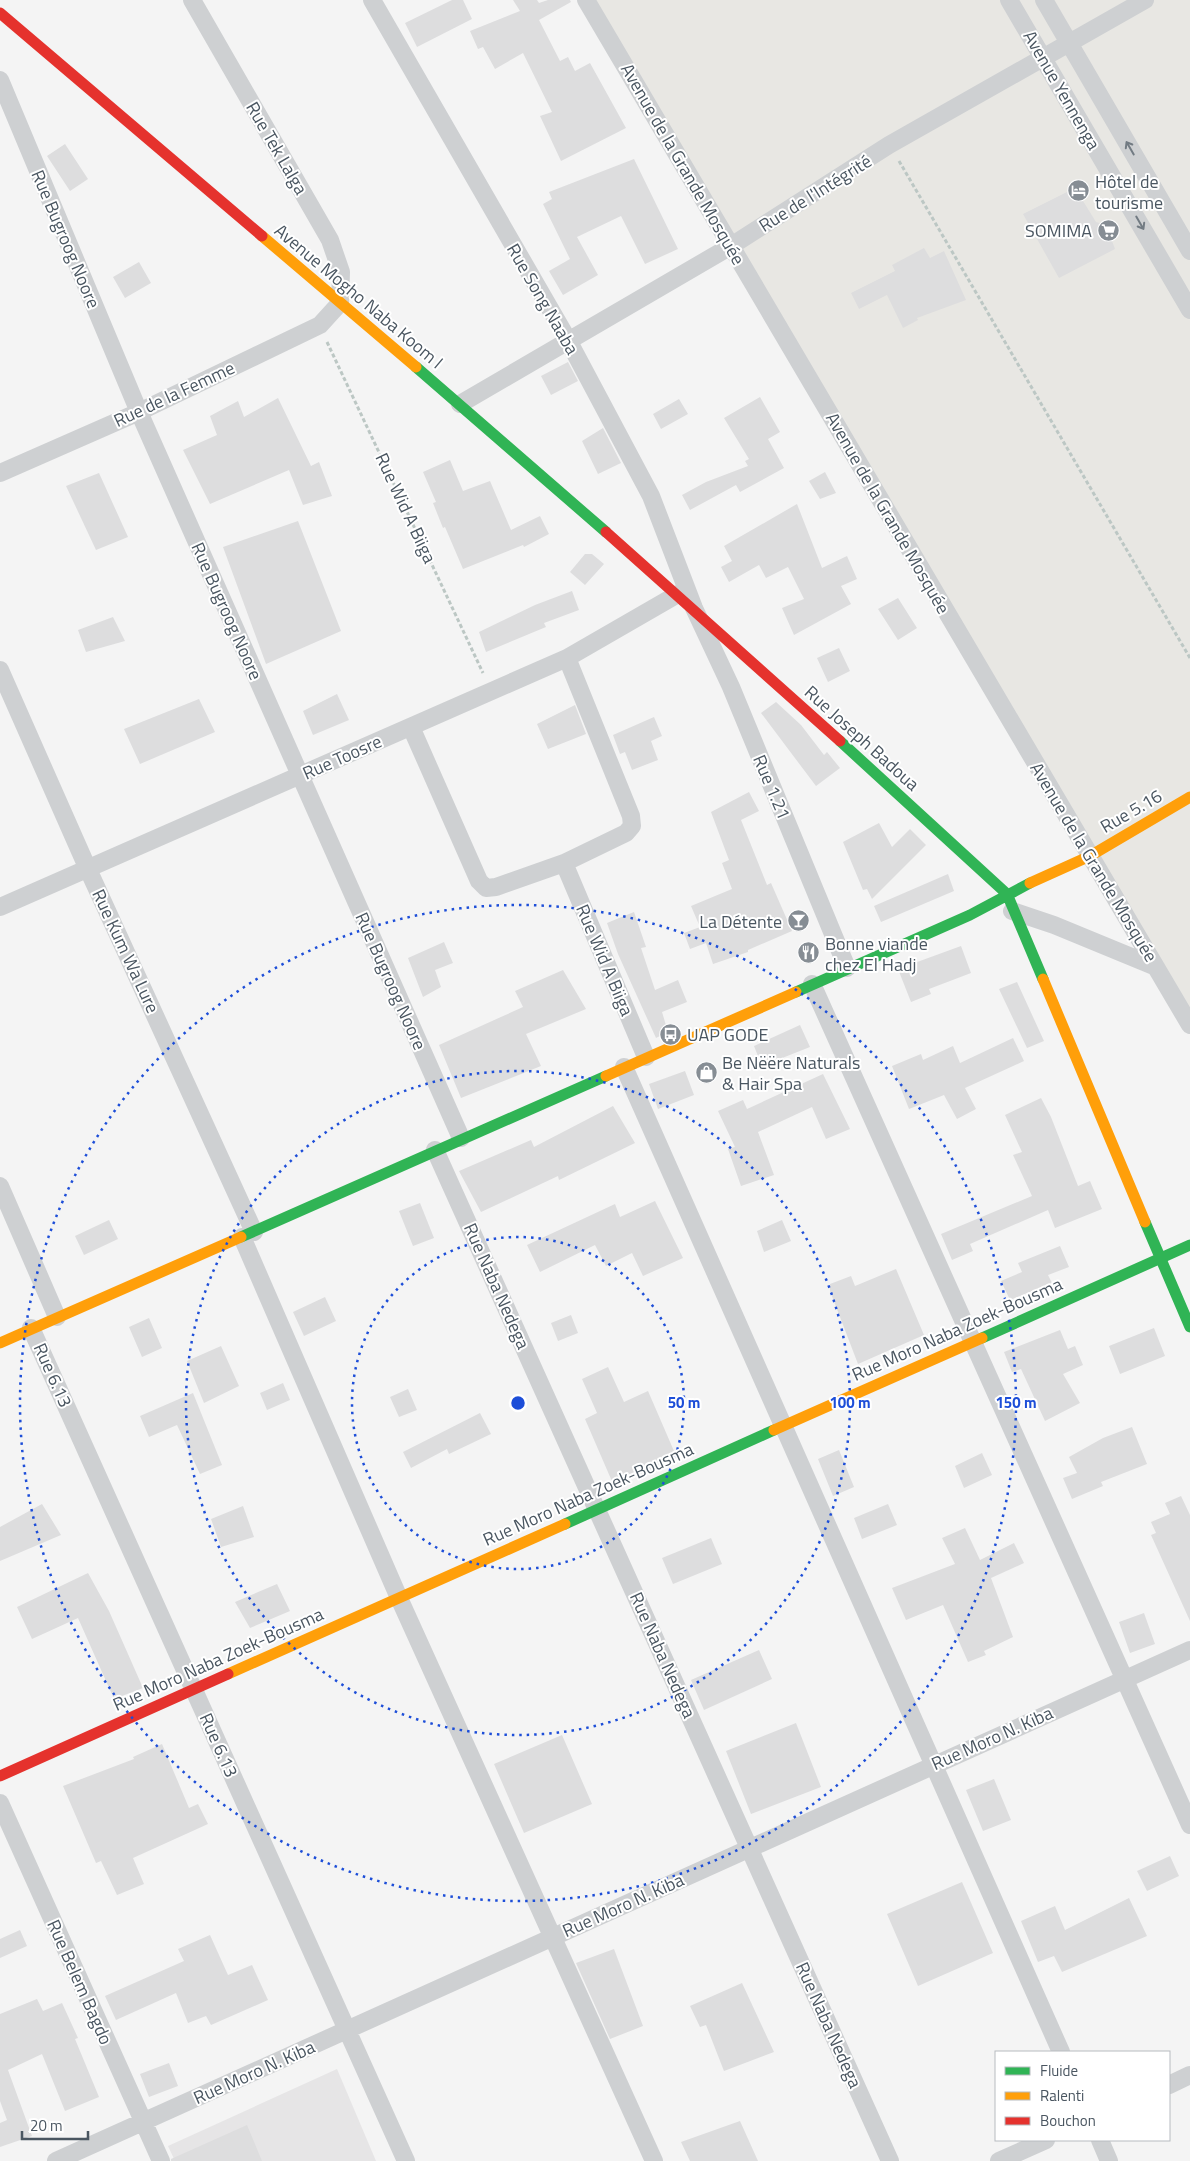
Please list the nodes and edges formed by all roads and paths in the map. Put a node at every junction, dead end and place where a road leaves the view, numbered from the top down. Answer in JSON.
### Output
{"nodes":[{"id":1,"x":192,"y":0,"type":"edge"},
{"id":2,"x":372,"y":0,"type":"edge"},
{"id":3,"x":586,"y":0,"type":"edge"},
{"id":4,"x":1009,"y":0,"type":"edge"},
{"id":5,"x":1044,"y":0,"type":"edge"},
{"id":6,"x":1145,"y":0,"type":"edge"},
{"id":7,"x":0,"y":13,"type":"edge"},
{"id":8,"x":1069,"y":43,"type":"junction"},
{"id":9,"x":1044,"y":57,"type":"junction"},
{"id":10,"x":0,"y":80,"type":"edge"},
{"id":11,"x":890,"y":145,"type":"junction"},
{"id":12,"x":731,"y":246,"type":"junction"},
{"id":13,"x":1190,"y":251,"type":"edge"},
{"id":14,"x":340,"y":304,"type":"junction"},
{"id":15,"x":1190,"y":310,"type":"edge"},
{"id":16,"x":320,"y":325,"type":"junction"},
{"id":17,"x":568,"y":340,"type":"junction"},
{"id":18,"x":460,"y":404,"type":"junction"},
{"id":19,"x":139,"y":412,"type":"junction"},
{"id":20,"x":0,"y":473,"type":"edge"},
{"id":21,"x":678,"y":594,"type":"junction"},
{"id":22,"x":694,"y":608,"type":"junction"},
{"id":23,"x":567,"y":658,"type":"junction"},
{"id":24,"x":1190,"y":658,"type":"edge"},
{"id":25,"x":0,"y":670,"type":"edge"},
{"id":26,"x":492,"y":691,"type":"junction"},
{"id":27,"x":411,"y":727,"type":"junction"},
{"id":28,"x":300,"y":776,"type":"junction"},
{"id":29,"x":1190,"y":797,"type":"edge"},
{"id":30,"x":1090,"y":856,"type":"junction"},
{"id":31,"x":564,"y":863,"type":"junction"},
{"id":32,"x":87,"y":867,"type":"junction"},
{"id":33,"x":1007,"y":894,"type":"junction"},
{"id":34,"x":0,"y":907,"type":"edge"},
{"id":35,"x":1012,"y":911,"type":"junction"},
{"id":36,"x":1156,"y":967,"type":"junction"},
{"id":37,"x":847,"y":968,"type":"junction"},
{"id":38,"x":812,"y":984,"type":"junction"},
{"id":39,"x":1190,"y":1025,"type":"edge"},
{"id":40,"x":646,"y":1057,"type":"junction"},
{"id":41,"x":624,"y":1067,"type":"junction"},
{"id":42,"x":461,"y":1138,"type":"junction"},
{"id":43,"x":435,"y":1150,"type":"junction"},
{"id":44,"x":0,"y":1186,"type":"edge"},
{"id":45,"x":248,"y":1235,"type":"junction"},
{"id":46,"x":1190,"y":1245,"type":"edge"},
{"id":47,"x":1159,"y":1258,"type":"junction"},
{"id":48,"x":57,"y":1317,"type":"junction"},
{"id":49,"x":1190,"y":1327,"type":"edge"},
{"id":50,"x":32,"y":1328,"type":"junction"},
{"id":51,"x":972,"y":1342,"type":"junction"},
{"id":52,"x":0,"y":1343,"type":"edge"},
{"id":53,"x":783,"y":1426,"type":"junction"},
{"id":54,"x":598,"y":1509,"type":"junction"},
{"id":55,"x":399,"y":1598,"type":"junction"},
{"id":56,"x":1190,"y":1650,"type":"edge"},
{"id":57,"x":1124,"y":1679,"type":"junction"},
{"id":58,"x":194,"y":1689,"type":"junction"},
{"id":59,"x":932,"y":1765,"type":"junction"},
{"id":60,"x":0,"y":1776,"type":"edge"},
{"id":61,"x":0,"y":1803,"type":"edge"},
{"id":62,"x":1190,"y":1825,"type":"edge"},
{"id":63,"x":750,"y":1848,"type":"junction"},
{"id":64,"x":552,"y":1937,"type":"junction"},
{"id":65,"x":347,"y":2030,"type":"junction"},
{"id":66,"x":1061,"y":2051,"type":"edge"},
{"id":67,"x":1190,"y":2075,"type":"edge"},
{"id":68,"x":1170,"y":2085,"type":"edge"},
{"id":69,"x":143,"y":2122,"type":"junction"},
{"id":70,"x":1044,"y":2141,"type":"edge"},
{"id":71,"x":1100,"y":2141,"type":"edge"},
{"id":72,"x":56,"y":2161,"type":"edge"},
{"id":73,"x":161,"y":2161,"type":"edge"},
{"id":74,"x":406,"y":2161,"type":"edge"},
{"id":75,"x":654,"y":2161,"type":"edge"},
{"id":76,"x":890,"y":2161,"type":"edge"},
{"id":77,"x":999,"y":2161,"type":"edge"},
{"id":78,"x":1109,"y":2161,"type":"edge"}],
"edges":[{"from":1,"to":14,"type":"street","name":"Rue Tek Lalga"},
{"from":2,"to":17,"type":"street","name":"Rue Song Naaba"},
{"from":3,"to":12,"type":"street","name":"Avenue de la Grande Mosquée"},
{"from":4,"to":9,"type":"street","name":"Avenue Yennenga"},
{"from":5,"to":8,"type":"street","name":"Avenue Yennenga"},
{"from":6,"to":8,"type":"street","name":"Rue de l'Intégrité"},
{"from":7,"to":14,"type":"street","name":"Avenue Mogho Naba Koom I"},
{"from":8,"to":9,"type":"street","name":"Rue de l'Intégrité"},
{"from":13,"to":8,"type":"street","name":"Avenue Yennenga","one_way":true},
{"from":9,"to":11,"type":"street","name":"Rue de l'Intégrité"},
{"from":9,"to":15,"type":"street","name":"Avenue Yennenga","one_way":true},
{"from":10,"to":19,"type":"street","name":"Rue Bugroog Noore"},
{"from":11,"to":12,"type":"street","name":"Rue de l'Intégrité"},
{"from":11,"to":24,"type":"path"},
{"from":12,"to":17,"type":"street","name":"Rue de l'Intégrité"},
{"from":12,"to":30,"type":"street","name":"Avenue de la Grande Mosquée"},
{"from":14,"to":16,"type":"street","name":"Rue de la Femme"},
{"from":14,"to":18,"type":"street","name":"Avenue Mogho Naba Koom I"},
{"from":16,"to":19,"type":"street","name":"Rue de la Femme"},
{"from":16,"to":26,"type":"path","name":"Rue Wid A Biiga"},
{"from":17,"to":18,"type":"street","name":"Rue de l'Intégrité"},
{"from":17,"to":22,"type":"street","name":"Rue Song Naaba"},
{"from":18,"to":21,"type":"street","name":"Avenue Mogho Naba Koom I"},
{"from":19,"to":20,"type":"street","name":"Rue de la Femme"},
{"from":19,"to":28,"type":"street","name":"Rue Bugroog Noore"},
{"from":21,"to":22,"type":"street","name":"Avenue Mogho Naba Koom I"},
{"from":21,"to":23,"type":"street","name":"Rue Toosre"},
{"from":22,"to":33,"type":"street","name":"Rue Joseph Badoua"},
{"from":22,"to":37,"type":"street","name":"Rue 1.21"},
{"from":23,"to":26,"type":"street","name":"Rue Toosre"},
{"from":23,"to":31,"type":"street"},
{"from":25,"to":32,"type":"street","name":"Rue Kum Wa Lure"},
{"from":26,"to":27,"type":"street","name":"Rue Toosre"},
{"from":27,"to":28,"type":"street","name":"Rue Toosre"},
{"from":27,"to":31,"type":"street"},
{"from":28,"to":32,"type":"street","name":"Rue Toosre"},
{"from":28,"to":42,"type":"street","name":"Rue Bugroog Noore"},
{"from":29,"to":30,"type":"street","name":"Rue 5.16"},
{"from":30,"to":33,"type":"street","name":"Rue 5.16"},
{"from":30,"to":36,"type":"street","name":"Avenue de la Grande Mosquée"},
{"from":31,"to":40,"type":"street","name":"Rue Wid A Biiga"},
{"from":32,"to":34,"type":"street","name":"Rue Toosre"},
{"from":32,"to":45,"type":"street","name":"Rue Kum Wa Lure"},
{"from":33,"to":35,"type":"street"},
{"from":33,"to":37,"type":"street","name":"Rue 5.16"},
{"from":35,"to":36,"type":"street"},
{"from":35,"to":47,"type":"street"},
{"from":36,"to":39,"type":"street","name":"Avenue de la Grande Mosquée"},
{"from":37,"to":38,"type":"street","name":"Rue 5.16"},
{"from":38,"to":40,"type":"street","name":"Rue 5.16"},
{"from":38,"to":51,"type":"street"},
{"from":40,"to":41,"type":"street","name":"Rue 5.16"},
{"from":41,"to":42,"type":"street","name":"Rue 5.16"},
{"from":41,"to":53,"type":"street"},
{"from":42,"to":43,"type":"street","name":"Rue 5.16"},
{"from":43,"to":45,"type":"street","name":"Rue 5.16"},
{"from":43,"to":54,"type":"street","name":"Rue Naba Nedega"},
{"from":44,"to":48,"type":"street"},
{"from":45,"to":48,"type":"street","name":"Rue 5.16"},
{"from":45,"to":55,"type":"street","name":"Rue Kum Wa Lure"},
{"from":46,"to":47,"type":"street","name":"Rue Moro Naba Zoek-Bousma"},
{"from":47,"to":49,"type":"street"},
{"from":47,"to":51,"type":"street","name":"Rue Moro Naba Zoek-Bousma"},
{"from":48,"to":50,"type":"street","name":"Rue 5.16"},
{"from":50,"to":52,"type":"street","name":"Rue 5.16"},
{"from":50,"to":58,"type":"street","name":"Rue 6.13"},
{"from":51,"to":53,"type":"street","name":"Rue Moro Naba Zoek-Bousma"},
{"from":51,"to":57,"type":"street"},
{"from":53,"to":54,"type":"street","name":"Rue Moro Naba Zoek-Bousma"},
{"from":53,"to":59,"type":"street"},
{"from":54,"to":55,"type":"street","name":"Rue Moro Naba Zoek-Bousma"},
{"from":54,"to":63,"type":"street","name":"Rue Naba Nedega"},
{"from":55,"to":58,"type":"street","name":"Rue Moro Naba Zoek-Bousma"},
{"from":55,"to":64,"type":"street","name":"Rue Kum Wa Lure"},
{"from":56,"to":57,"type":"street","name":"Rue Moro N. Kiba"},
{"from":57,"to":59,"type":"street","name":"Rue Moro N. Kiba"},
{"from":57,"to":62,"type":"street"},
{"from":58,"to":60,"type":"street","name":"Rue Moro Naba Zoek-Bousma"},
{"from":58,"to":65,"type":"street","name":"Rue 6.13"},
{"from":59,"to":63,"type":"street","name":"Rue Moro N. Kiba"},
{"from":59,"to":66,"type":"street"},
{"from":61,"to":69,"type":"street","name":"Rue Belem Bagdo"},
{"from":63,"to":64,"type":"street","name":"Rue Moro N. Kiba"},
{"from":63,"to":76,"type":"street","name":"Rue Naba Nedega"},
{"from":64,"to":65,"type":"street","name":"Rue Moro N. Kiba"},
{"from":64,"to":75,"type":"street","name":"Rue Kum Wa Lure"},
{"from":65,"to":69,"type":"street","name":"Rue Moro N. Kiba"},
{"from":65,"to":74,"type":"street","name":"Rue 6.13"},
{"from":67,"to":68,"type":"street"},
{"from":69,"to":72,"type":"street","name":"Rue Moro N. Kiba"},
{"from":69,"to":73,"type":"street","name":"Rue Belem Bagdo"},
{"from":70,"to":77,"type":"street"},
{"from":71,"to":78,"type":"street"}]}
